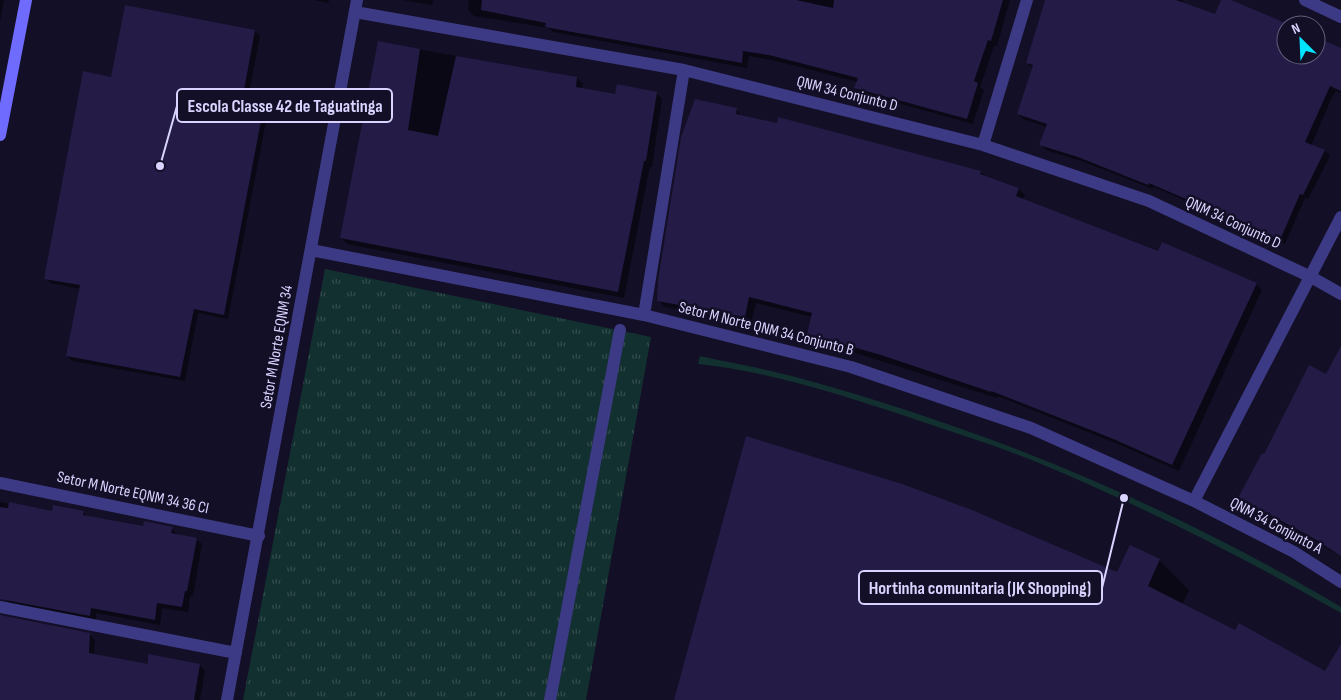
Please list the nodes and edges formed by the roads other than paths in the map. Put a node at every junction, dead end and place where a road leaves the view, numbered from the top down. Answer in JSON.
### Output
{"nodes":[{"id":1,"x":26,"y":0,"type":"edge"},
{"id":2,"x":1027,"y":0,"type":"edge"},
{"id":3,"x":1305,"y":0,"type":"edge"},
{"id":4,"x":356,"y":6,"type":"edge"},
{"id":5,"x":1341,"y":16,"type":"edge"},
{"id":6,"x":684,"y":70,"type":"junction"},
{"id":7,"x":0,"y":135,"type":"edge"},
{"id":8,"x":983,"y":145,"type":"junction"},
{"id":9,"x":1341,"y":217,"type":"edge"},
{"id":10,"x":311,"y":250,"type":"junction"},
{"id":11,"x":1311,"y":277,"type":"junction"},
{"id":12,"x":1341,"y":294,"type":"edge"},
{"id":13,"x":644,"y":314,"type":"junction"},
{"id":14,"x":620,"y":330,"type":"dead end"},
{"id":15,"x":0,"y":482,"type":"edge"},
{"id":16,"x":1194,"y":501,"type":"junction"},
{"id":17,"x":259,"y":536,"type":"junction"},
{"id":18,"x":1341,"y":582,"type":"edge"},
{"id":19,"x":0,"y":606,"type":"edge"},
{"id":20,"x":236,"y":653,"type":"junction"},
{"id":21,"x":227,"y":700,"type":"edge"},
{"id":22,"x":550,"y":700,"type":"edge"}],
"edges":[{"from":1,"to":7,"type":"street"},
{"from":2,"to":8,"type":"street"},
{"from":3,"to":5,"type":"street"},
{"from":4,"to":6,"type":"street","name":"QNM 34 Conjunto D"},
{"from":4,"to":10,"type":"street","name":"Setor M Norte EQNM 34"},
{"from":6,"to":8,"type":"street","name":"QNM 34 Conjunto D"},
{"from":6,"to":13,"type":"street"},
{"from":8,"to":11,"type":"street","name":"QNM 34 Conjunto D"},
{"from":9,"to":11,"type":"street"},
{"from":10,"to":13,"type":"street","name":"Setor M Norte QNM 34 Conjunto B"},
{"from":10,"to":17,"type":"street","name":"Setor M Norte EQNM 34"},
{"from":11,"to":12,"type":"street","name":"QNM 34 Conjunto D"},
{"from":11,"to":16,"type":"street"},
{"from":13,"to":16,"type":"street","name":"Setor M Norte QNM 34 Conjunto B"},
{"from":14,"to":22,"type":"street"},
{"from":15,"to":17,"type":"street","name":"Setor M Norte EQNM 34 36 CI"},
{"from":16,"to":18,"type":"street","name":"QNM 34 Conjunto A"},
{"from":17,"to":20,"type":"street","name":"Setor M Norte EQNM 34"},
{"from":19,"to":20,"type":"street"},
{"from":20,"to":21,"type":"street","name":"Setor M Norte EQNM 34"}]}
